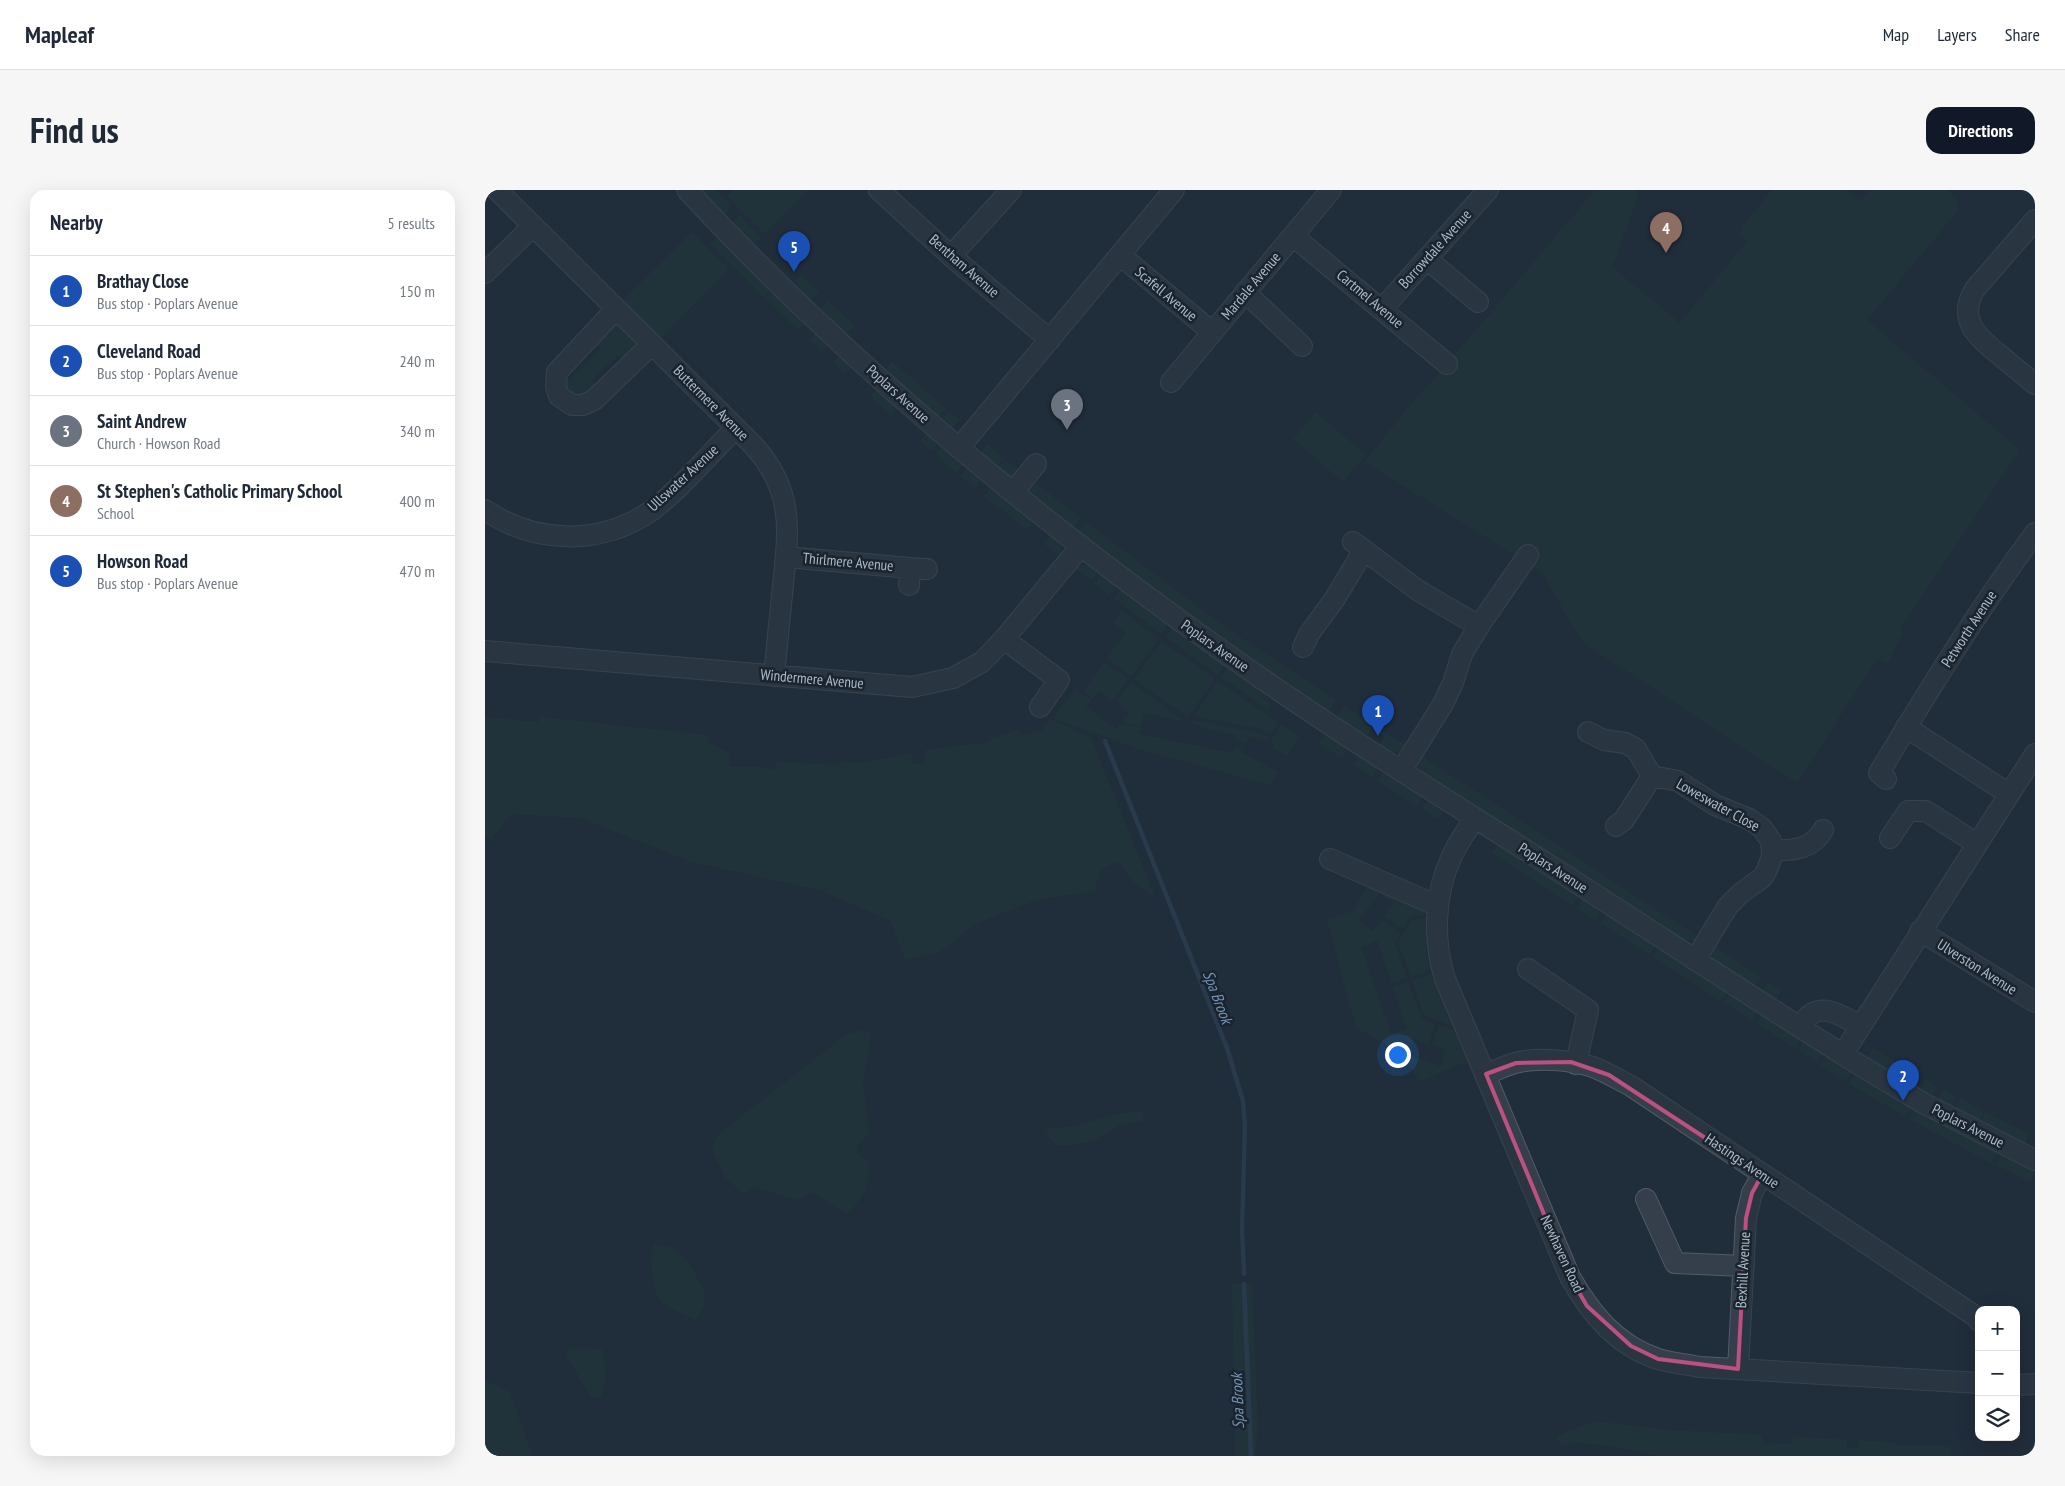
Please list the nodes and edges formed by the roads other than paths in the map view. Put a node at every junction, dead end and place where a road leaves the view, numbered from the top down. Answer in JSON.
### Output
{"nodes":[{"id":1,"x":497,"y":190,"type":"edge"},
{"id":2,"x":687,"y":190,"type":"edge"},
{"id":3,"x":879,"y":190,"type":"edge"},
{"id":4,"x":1011,"y":190,"type":"edge"},
{"id":5,"x":1174,"y":190,"type":"edge"},
{"id":6,"x":1331,"y":190,"type":"edge"},
{"id":7,"x":1488,"y":190,"type":"edge"},
{"id":8,"x":2035,"y":220,"type":"edge"},
{"id":9,"x":533,"y":226,"type":"junction"},
{"id":10,"x":1293,"y":236,"type":"junction"},
{"id":11,"x":1120,"y":255,"type":"junction"},
{"id":12,"x":951,"y":256,"type":"junction"},
{"id":13,"x":1427,"y":258,"type":"junction"},
{"id":14,"x":485,"y":273,"type":"edge"},
{"id":15,"x":1245,"y":292,"type":"junction"},
{"id":16,"x":1478,"y":302,"type":"dead end"},
{"id":17,"x":616,"y":309,"type":"junction"},
{"id":18,"x":1382,"y":309,"type":"junction"},
{"id":19,"x":1211,"y":332,"type":"junction"},
{"id":20,"x":1050,"y":340,"type":"junction"},
{"id":21,"x":652,"y":344,"type":"junction"},
{"id":22,"x":1302,"y":346,"type":"dead end"},
{"id":23,"x":1447,"y":364,"type":"dead end"},
{"id":24,"x":1171,"y":382,"type":"dead end"},
{"id":25,"x":2035,"y":384,"type":"edge"},
{"id":26,"x":735,"y":428,"type":"junction"},
{"id":27,"x":959,"y":448,"type":"junction"},
{"id":28,"x":1036,"y":464,"type":"dead end"},
{"id":29,"x":1013,"y":492,"type":"junction"},
{"id":30,"x":485,"y":510,"type":"edge"},
{"id":31,"x":2035,"y":533,"type":"edge"},
{"id":32,"x":1081,"y":546,"type":"junction"},
{"id":33,"x":786,"y":557,"type":"junction"},
{"id":34,"x":1522,"y":564,"type":"dead end"},
{"id":35,"x":915,"y":574,"type":"dead end"},
{"id":36,"x":1479,"y":626,"type":"junction"},
{"id":37,"x":1004,"y":639,"type":"junction"},
{"id":38,"x":1304,"y":650,"type":"dead end"},
{"id":39,"x":485,"y":651,"type":"edge"},
{"id":40,"x":775,"y":676,"type":"junction"},
{"id":41,"x":1041,"y":707,"type":"dead end"},
{"id":42,"x":1907,"y":727,"type":"junction"},
{"id":43,"x":1585,"y":730,"type":"dead end"},
{"id":44,"x":2035,"y":754,"type":"edge"},
{"id":45,"x":1401,"y":772,"type":"junction"},
{"id":46,"x":1652,"y":776,"type":"junction"},
{"id":47,"x":1886,"y":779,"type":"dead end"},
{"id":48,"x":2009,"y":794,"type":"junction"},
{"id":49,"x":1475,"y":818,"type":"junction"},
{"id":50,"x":1616,"y":826,"type":"dead end"},
{"id":51,"x":1824,"y":826,"type":"dead end"},
{"id":52,"x":1890,"y":838,"type":"dead end"},
{"id":53,"x":1977,"y":844,"type":"junction"},
{"id":54,"x":1772,"y":850,"type":"junction"},
{"id":55,"x":1330,"y":859,"type":"dead end"},
{"id":56,"x":1438,"y":906,"type":"junction"},
{"id":57,"x":1920,"y":931,"type":"junction"},
{"id":58,"x":1695,"y":960,"type":"junction"},
{"id":59,"x":1528,"y":969,"type":"dead end"},
{"id":60,"x":2035,"y":1002,"type":"edge"},
{"id":61,"x":1859,"y":1026,"type":"junction"},
{"id":62,"x":1800,"y":1027,"type":"junction"},
{"id":63,"x":1843,"y":1054,"type":"junction"},
{"id":64,"x":1576,"y":1064,"type":"junction"},
{"id":65,"x":1485,"y":1074,"type":"junction"},
{"id":66,"x":2035,"y":1160,"type":"edge"},
{"id":67,"x":1762,"y":1175,"type":"junction"},
{"id":68,"x":1646,"y":1200,"type":"dead end"},
{"id":69,"x":1743,"y":1266,"type":"junction"},
{"id":70,"x":1975,"y":1318,"type":"edge"},
{"id":71,"x":1738,"y":1369,"type":"junction"},
{"id":72,"x":1975,"y":1383,"type":"edge"},
{"id":73,"x":2035,"y":1384,"type":"edge"},
{"id":74,"x":2020,"y":1385,"type":"edge"}],
"edges":[{"from":1,"to":9,"type":"street","name":"Buttermere Avenue"},
{"from":2,"to":27,"type":"street","name":"Poplars Avenue"},
{"from":3,"to":12,"type":"street","name":"Bentham Avenue"},
{"from":4,"to":12,"type":"street"},
{"from":5,"to":11,"type":"street"},
{"from":6,"to":10,"type":"street","name":"Mardale Avenue"},
{"from":7,"to":13,"type":"street","name":"Borrowdale Avenue"},
{"from":8,"to":25,"type":"street"},
{"from":9,"to":14,"type":"street"},
{"from":9,"to":17,"type":"street","name":"Buttermere Avenue"},
{"from":10,"to":15,"type":"street","name":"Mardale Avenue"},
{"from":10,"to":18,"type":"street","name":"Cartmel Avenue"},
{"from":11,"to":19,"type":"street","name":"Scafell Avenue"},
{"from":11,"to":20,"type":"street"},
{"from":12,"to":20,"type":"street","name":"Bentham Avenue"},
{"from":13,"to":16,"type":"street"},
{"from":13,"to":18,"type":"street","name":"Borrowdale Avenue"},
{"from":15,"to":19,"type":"street","name":"Mardale Avenue"},
{"from":15,"to":22,"type":"street"},
{"from":17,"to":21,"type":"street","name":"Buttermere Avenue"},
{"from":17,"to":21,"type":"street"},
{"from":18,"to":23,"type":"street","name":"Cartmel Avenue"},
{"from":19,"to":24,"type":"street","name":"Mardale Avenue"},
{"from":20,"to":27,"type":"street"},
{"from":21,"to":26,"type":"street","name":"Buttermere Avenue"},
{"from":26,"to":30,"type":"street","name":"Ullswater Avenue"},
{"from":26,"to":33,"type":"street","name":"Buttermere Avenue"},
{"from":27,"to":29,"type":"street","name":"Poplars Avenue"},
{"from":28,"to":29,"type":"street"},
{"from":29,"to":32,"type":"street","name":"Poplars Avenue"},
{"from":31,"to":42,"type":"street","name":"Petworth Avenue"},
{"from":32,"to":37,"type":"street","name":"Windermere Avenue"},
{"from":32,"to":45,"type":"street","name":"Poplars Avenue"},
{"from":33,"to":35,"type":"street","name":"Thirlmere Avenue"},
{"from":33,"to":40,"type":"street","name":"Buttermere Avenue"},
{"from":34,"to":36,"type":"street"},
{"from":36,"to":38,"type":"street"},
{"from":36,"to":45,"type":"street"},
{"from":37,"to":40,"type":"street","name":"Windermere Avenue"},
{"from":37,"to":41,"type":"street"},
{"from":39,"to":40,"type":"street","name":"Windermere Avenue"},
{"from":42,"to":47,"type":"street","name":"Petworth Avenue"},
{"from":42,"to":48,"type":"street"},
{"from":43,"to":46,"type":"street"},
{"from":44,"to":48,"type":"street"},
{"from":45,"to":49,"type":"street","name":"Poplars Avenue"},
{"from":46,"to":50,"type":"street"},
{"from":46,"to":54,"type":"street","name":"Loweswater Close"},
{"from":48,"to":53,"type":"street"},
{"from":49,"to":56,"type":"street","name":"Newhaven Road"},
{"from":49,"to":58,"type":"street","name":"Poplars Avenue"},
{"from":51,"to":54,"type":"street"},
{"from":52,"to":53,"type":"street"},
{"from":53,"to":57,"type":"street"},
{"from":54,"to":58,"type":"street"},
{"from":55,"to":56,"type":"street"},
{"from":56,"to":65,"type":"street","name":"Newhaven Road"},
{"from":57,"to":60,"type":"street","name":"Ulverston Avenue"},
{"from":57,"to":61,"type":"street"},
{"from":58,"to":62,"type":"street","name":"Poplars Avenue"},
{"from":59,"to":64,"type":"street"},
{"from":61,"to":62,"type":"street"},
{"from":61,"to":63,"type":"street"},
{"from":62,"to":63,"type":"street","name":"Poplars Avenue"},
{"from":63,"to":66,"type":"street","name":"Poplars Avenue"},
{"from":64,"to":65,"type":"street","name":"Hastings Avenue"},
{"from":64,"to":67,"type":"street","name":"Hastings Avenue"},
{"from":65,"to":71,"type":"street","name":"Newhaven Road"},
{"from":67,"to":69,"type":"street","name":"Bexhill Avenue"},
{"from":67,"to":70,"type":"street","name":"Hastings Avenue"},
{"from":68,"to":69,"type":"street"},
{"from":69,"to":71,"type":"street","name":"Bexhill Avenue"},
{"from":71,"to":72,"type":"street","name":"Newhaven Road"},
{"from":73,"to":74,"type":"street"}]}
